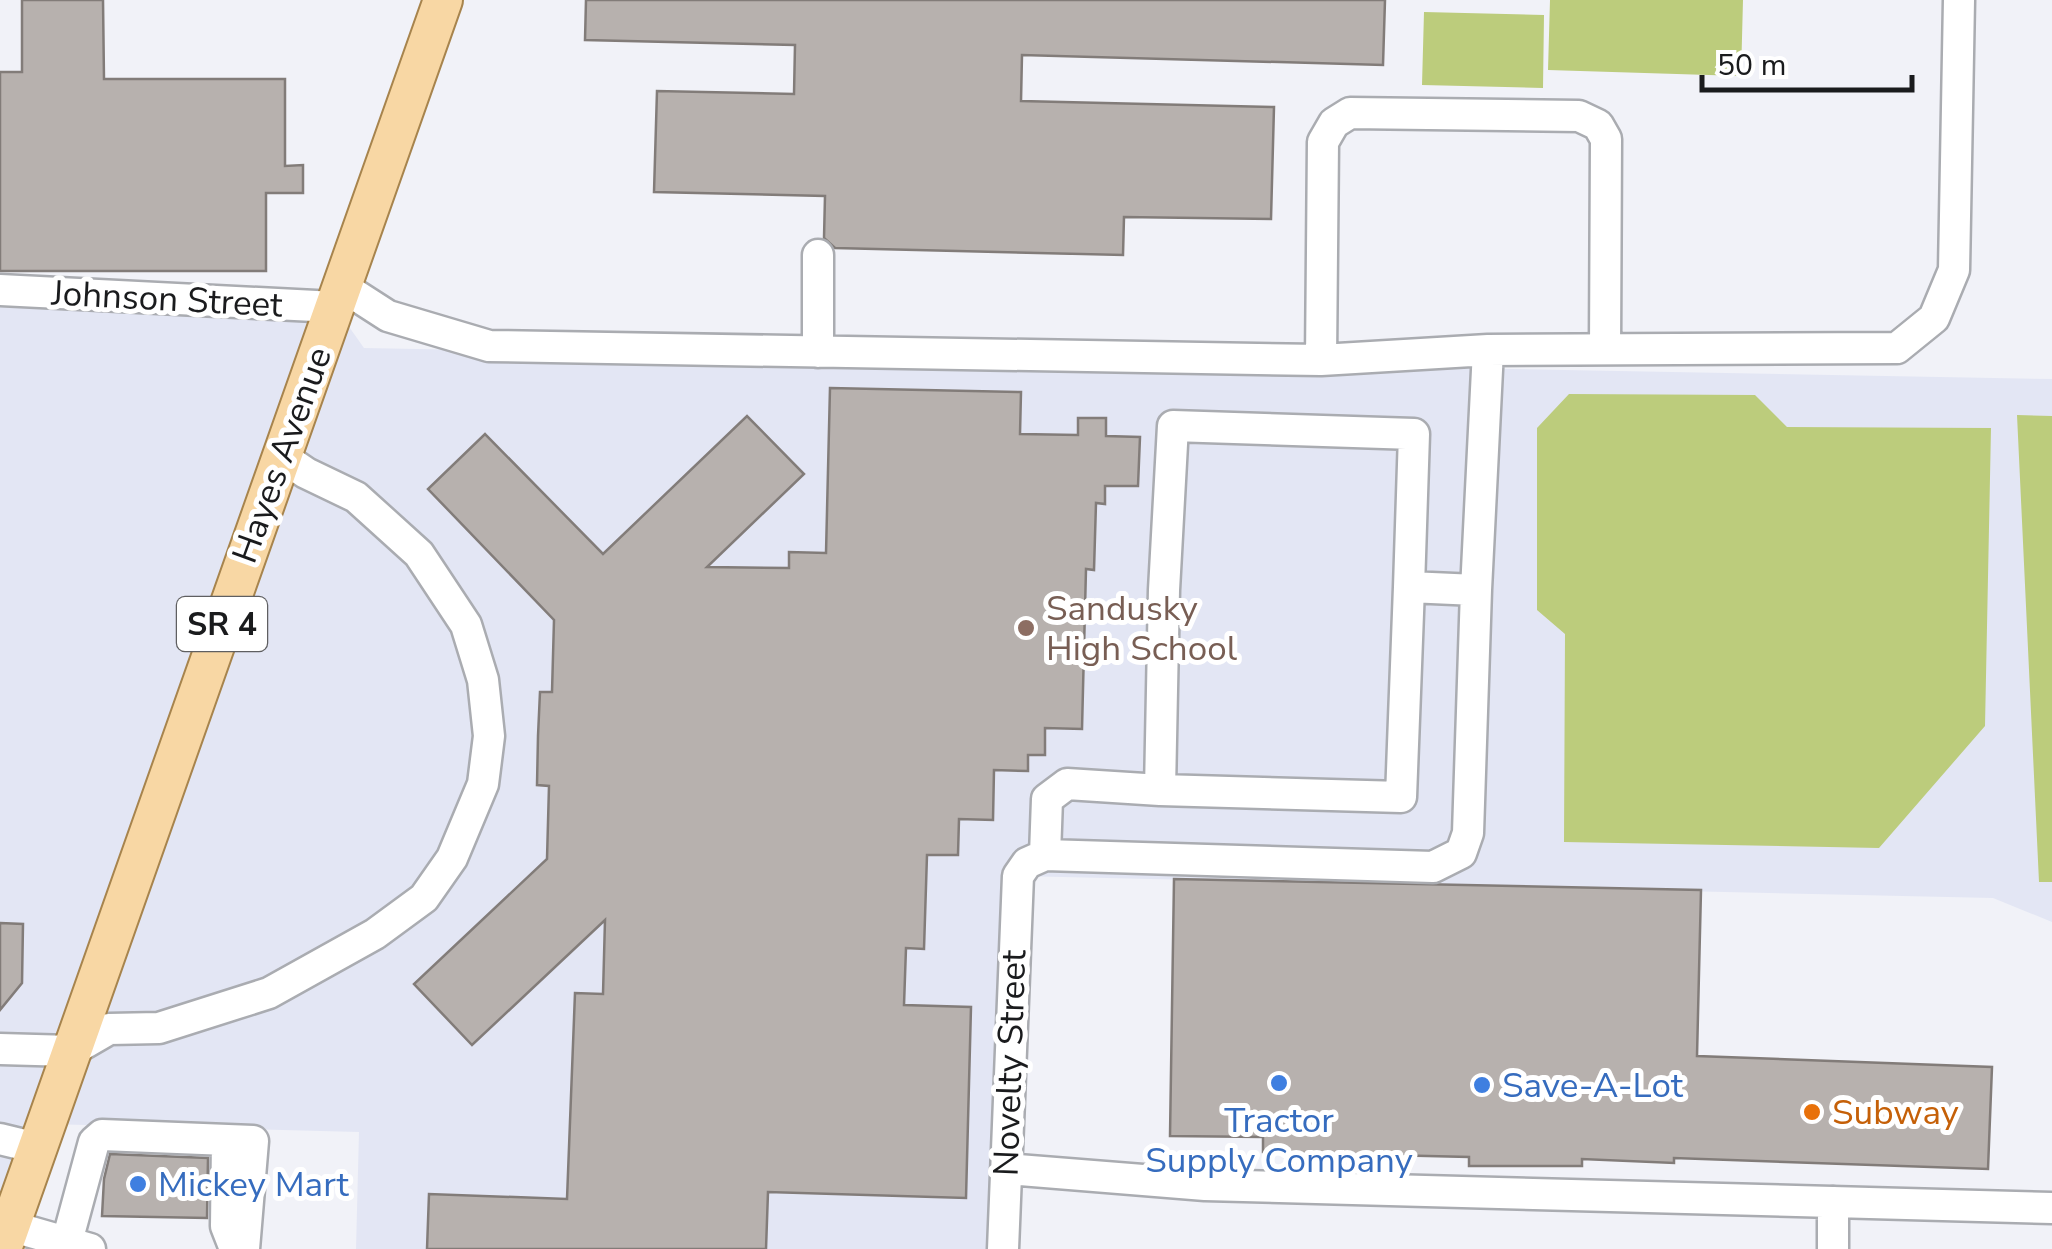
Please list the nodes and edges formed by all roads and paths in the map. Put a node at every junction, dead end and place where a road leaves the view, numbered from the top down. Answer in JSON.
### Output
{"nodes":[{"id":1,"x":443,"y":0,"type":"edge"},
{"id":2,"x":1959,"y":0,"type":"edge"},
{"id":3,"x":818,"y":256,"type":"dead end"},
{"id":4,"x":0,"y":290,"type":"edge"},
{"id":5,"x":339,"y":297,"type":"junction"},
{"id":6,"x":1605,"y":349,"type":"junction"},
{"id":7,"x":1488,"y":350,"type":"junction"},
{"id":8,"x":818,"y":352,"type":"junction"},
{"id":9,"x":1321,"y":360,"type":"junction"},
{"id":10,"x":281,"y":456,"type":"junction"},
{"id":11,"x":1409,"y":587,"type":"junction"},
{"id":12,"x":1476,"y":590,"type":"junction"},
{"id":13,"x":1160,"y":790,"type":"junction"},
{"id":14,"x":1045,"y":855,"type":"junction"},
{"id":15,"x":0,"y":1049,"type":"edge"},
{"id":16,"x":71,"y":1051,"type":"junction"},
{"id":17,"x":0,"y":1140,"type":"edge"},
{"id":18,"x":227,"y":1140,"type":"junction"},
{"id":19,"x":37,"y":1148,"type":"junction"},
{"id":20,"x":1006,"y":1169,"type":"junction"},
{"id":21,"x":1833,"y":1202,"type":"junction"},
{"id":22,"x":2052,"y":1208,"type":"edge"},
{"id":23,"x":6,"y":1237,"type":"edge"},
{"id":24,"x":74,"y":1247,"type":"edge"},
{"id":25,"x":235,"y":1249,"type":"edge"},
{"id":26,"x":244,"y":1249,"type":"edge"},
{"id":27,"x":1003,"y":1249,"type":"edge"},
{"id":28,"x":1833,"y":1249,"type":"edge"}],
"edges":[{"from":1,"to":5,"type":"main road","name":"Hayes Avenue","number":"SR 4"},
{"from":2,"to":6,"type":"street"},
{"from":3,"to":8,"type":"street"},
{"from":4,"to":5,"type":"street","name":"Johnson Street"},
{"from":5,"to":8,"type":"street"},
{"from":5,"to":10,"type":"main road","name":"Hayes Avenue","number":"SR 4"},
{"from":6,"to":7,"type":"street"},
{"from":6,"to":9,"type":"street"},
{"from":7,"to":9,"type":"street"},
{"from":7,"to":12,"type":"street"},
{"from":8,"to":9,"type":"street"},
{"from":10,"to":16,"type":"main road","name":"Hayes Avenue","number":"SR 4"},
{"from":10,"to":16,"type":"street"},
{"from":11,"to":12,"type":"street"},
{"from":11,"to":13,"type":"street"},
{"from":11,"to":13,"type":"street"},
{"from":12,"to":14,"type":"street"},
{"from":13,"to":14,"type":"street"},
{"from":14,"to":20,"type":"street","name":"Novelty Street"},
{"from":15,"to":16,"type":"street"},
{"from":16,"to":19,"type":"main road","name":"Hayes Avenue","number":"SR 4"},
{"from":17,"to":19,"type":"street"},
{"from":18,"to":24,"type":"street"},
{"from":18,"to":25,"type":"street"},
{"from":18,"to":26,"type":"street"},
{"from":19,"to":23,"type":"main road","name":"Hayes Avenue","number":"SR 4"},
{"from":20,"to":21,"type":"street"},
{"from":20,"to":27,"type":"street","name":"Novelty Street"},
{"from":21,"to":22,"type":"street"},
{"from":21,"to":28,"type":"street"},
{"from":23,"to":24,"type":"street"}]}
